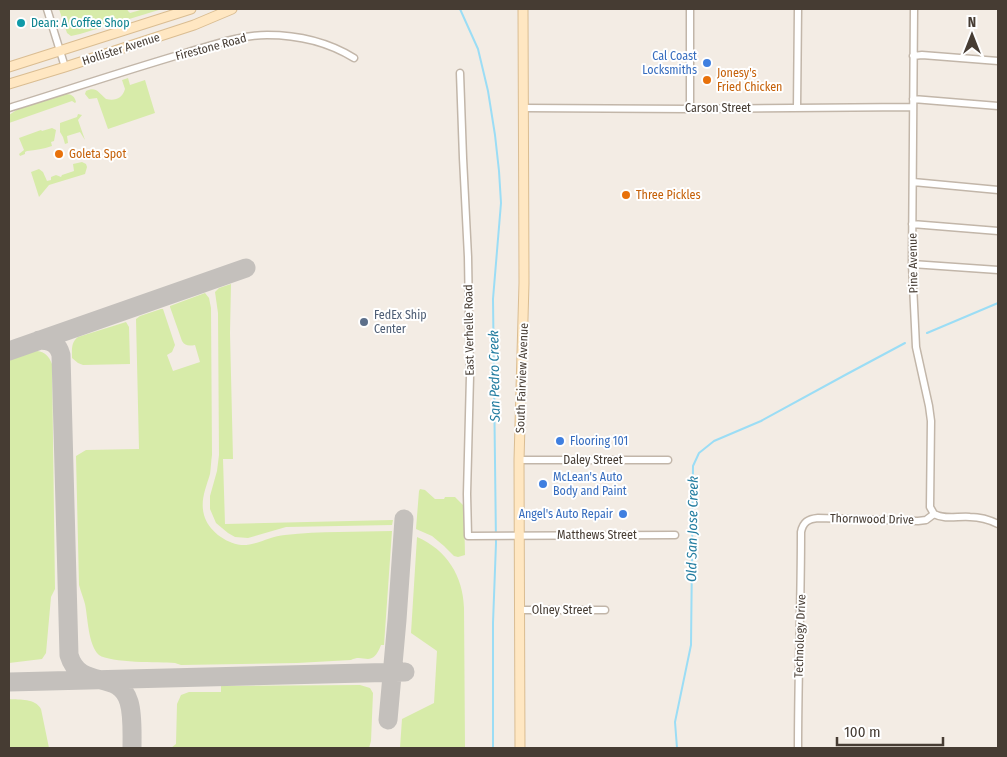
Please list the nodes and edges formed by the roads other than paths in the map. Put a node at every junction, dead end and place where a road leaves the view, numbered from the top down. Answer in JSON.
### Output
{"nodes":[{"id":1,"x":46,"y":9,"type":"edge"},
{"id":2,"x":191,"y":9,"type":"edge"},
{"id":3,"x":232,"y":9,"type":"edge"},
{"id":4,"x":523,"y":9,"type":"edge"},
{"id":5,"x":690,"y":9,"type":"edge"},
{"id":6,"x":798,"y":9,"type":"edge"},
{"id":7,"x":914,"y":9,"type":"edge"},
{"id":8,"x":61,"y":51,"type":"junction"},
{"id":9,"x":913,"y":56,"type":"junction"},
{"id":10,"x":354,"y":58,"type":"dead end"},
{"id":11,"x":998,"y":61,"type":"edge"},
{"id":12,"x":9,"y":67,"type":"edge"},
{"id":13,"x":65,"y":67,"type":"junction"},
{"id":14,"x":460,"y":73,"type":"dead end"},
{"id":15,"x":9,"y":84,"type":"edge"},
{"id":16,"x":913,"y":98,"type":"junction"},
{"id":17,"x":998,"y":106,"type":"edge"},
{"id":18,"x":913,"y":107,"type":"junction"},
{"id":19,"x":9,"y":108,"type":"edge"},
{"id":20,"x":524,"y":108,"type":"junction"},
{"id":21,"x":798,"y":108,"type":"junction"},
{"id":22,"x":690,"y":109,"type":"junction"},
{"id":23,"x":913,"y":182,"type":"junction"},
{"id":24,"x":998,"y":190,"type":"edge"},
{"id":25,"x":912,"y":224,"type":"junction"},
{"id":26,"x":998,"y":231,"type":"edge"},
{"id":27,"x":912,"y":264,"type":"junction"},
{"id":28,"x":998,"y":270,"type":"edge"},
{"id":29,"x":519,"y":460,"type":"junction"},
{"id":30,"x":668,"y":460,"type":"dead end"},
{"id":31,"x":934,"y":514,"type":"junction"},
{"id":32,"x":804,"y":524,"type":"joint"},
{"id":33,"x":998,"y":524,"type":"edge"},
{"id":34,"x":675,"y":535,"type":"dead end"},
{"id":35,"x":519,"y":536,"type":"junction"},
{"id":36,"x":519,"y":610,"type":"junction"},
{"id":37,"x":605,"y":610,"type":"dead end"},
{"id":38,"x":520,"y":748,"type":"edge"},
{"id":39,"x":798,"y":748,"type":"edge"}],
"edges":[{"from":1,"to":8,"type":"street"},
{"from":2,"to":8,"type":"street","name":"Hollister Avenue"},
{"from":3,"to":13,"type":"street","name":"Hollister Avenue"},
{"from":4,"to":20,"type":"street","name":"South Fairview Avenue"},
{"from":5,"to":22,"type":"street"},
{"from":6,"to":21,"type":"street"},
{"from":7,"to":9,"type":"street","name":"Pine Avenue"},
{"from":8,"to":12,"type":"street","name":"Hollister Avenue"},
{"from":8,"to":13,"type":"street"},
{"from":9,"to":11,"type":"street"},
{"from":9,"to":16,"type":"street","name":"Pine Avenue"},
{"from":10,"to":19,"type":"street","name":"Firestone Road"},
{"from":13,"to":15,"type":"street","name":"Hollister Avenue"},
{"from":14,"to":35,"type":"street","name":"East Verhelle Road"},
{"from":16,"to":17,"type":"street"},
{"from":16,"to":18,"type":"street","name":"Pine Avenue"},
{"from":18,"to":21,"type":"street","name":"Carson Street"},
{"from":18,"to":23,"type":"street","name":"Pine Avenue"},
{"from":20,"to":22,"type":"street","name":"Carson Street"},
{"from":20,"to":29,"type":"street","name":"South Fairview Avenue"},
{"from":21,"to":22,"type":"street","name":"Carson Street"},
{"from":23,"to":24,"type":"street"},
{"from":23,"to":25,"type":"street","name":"Pine Avenue"},
{"from":25,"to":26,"type":"street"},
{"from":25,"to":27,"type":"street","name":"Pine Avenue"},
{"from":27,"to":28,"type":"street"},
{"from":27,"to":31,"type":"street","name":"Pine Avenue"},
{"from":29,"to":30,"type":"street","name":"Daley Street"},
{"from":29,"to":35,"type":"street","name":"South Fairview Avenue"},
{"from":31,"to":32,"type":"street","name":"Thornwood Drive"},
{"from":31,"to":33,"type":"street","name":"Thornwood Drive"},
{"from":32,"to":39,"type":"street","name":"Technology Drive"},
{"from":34,"to":35,"type":"street","name":"Matthews Street"},
{"from":35,"to":36,"type":"street","name":"South Fairview Avenue"},
{"from":36,"to":37,"type":"street","name":"Olney Street"},
{"from":36,"to":38,"type":"street","name":"South Fairview Avenue"}]}
